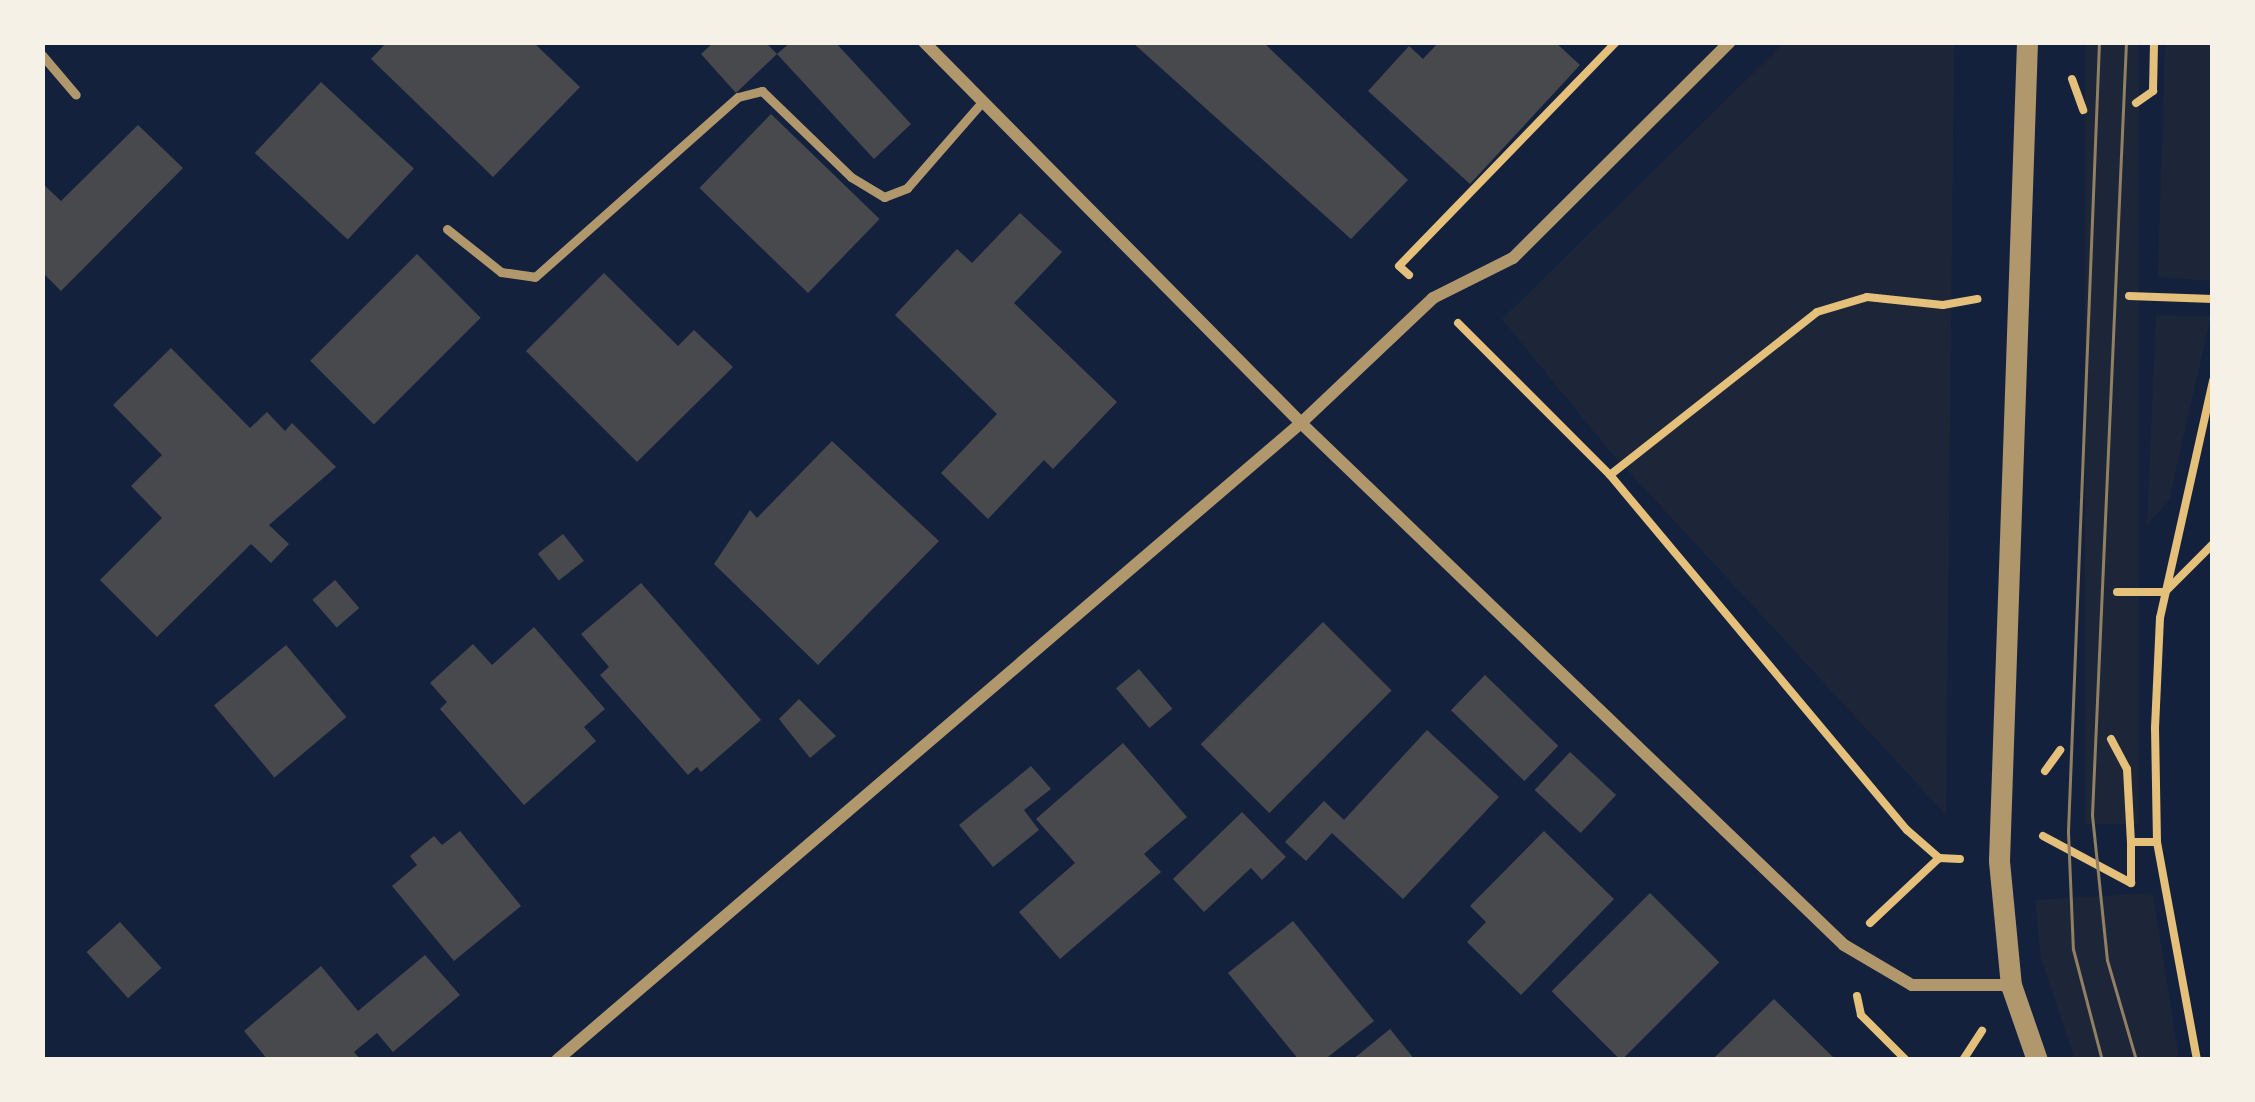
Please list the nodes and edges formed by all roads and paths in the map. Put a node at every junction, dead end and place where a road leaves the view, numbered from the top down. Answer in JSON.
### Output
{"nodes":[{"id":1,"x":924,"y":42,"type":"edge"},
{"id":2,"x":1616,"y":42,"type":"edge"},
{"id":3,"x":1730,"y":42,"type":"edge"},
{"id":4,"x":2027,"y":42,"type":"edge"},
{"id":5,"x":2154,"y":42,"type":"edge"},
{"id":6,"x":42,"y":55,"type":"edge"},
{"id":7,"x":2072,"y":64,"type":"dead end"},
{"id":8,"x":76,"y":95,"type":"dead end"},
{"id":9,"x":983,"y":101,"type":"junction"},
{"id":10,"x":2136,"y":103,"type":"dead end"},
{"id":11,"x":2083,"y":110,"type":"dead end"},
{"id":12,"x":447,"y":229,"type":"dead end"},
{"id":13,"x":2128,"y":296,"type":"dead end"},
{"id":14,"x":1433,"y":298,"type":"junction"},
{"id":15,"x":2213,"y":299,"type":"edge"},
{"id":16,"x":2020,"y":306,"type":"junction"},
{"id":17,"x":2213,"y":381,"type":"edge"},
{"id":18,"x":1301,"y":423,"type":"junction"},
{"id":19,"x":1610,"y":475,"type":"junction"},
{"id":20,"x":2213,"y":544,"type":"edge"},
{"id":21,"x":2116,"y":592,"type":"dead end"},
{"id":22,"x":2164,"y":592,"type":"junction"},
{"id":23,"x":2111,"y":740,"type":"dead end"},
{"id":24,"x":2132,"y":842,"type":"junction"},
{"id":25,"x":2157,"y":842,"type":"junction"},
{"id":26,"x":2045,"y":854,"type":"dead end"},
{"id":27,"x":1844,"y":945,"type":"junction"},
{"id":28,"x":2011,"y":985,"type":"junction"},
{"id":29,"x":557,"y":1060,"type":"edge"},
{"id":30,"x":2036,"y":1060,"type":"edge"},
{"id":31,"x":2197,"y":1060,"type":"edge"}],
"edges":[{"from":1,"to":9,"type":"street"},
{"from":2,"to":14,"type":"path"},
{"from":3,"to":14,"type":"street"},
{"from":4,"to":16,"type":"street"},
{"from":5,"to":10,"type":"path"},
{"from":6,"to":8,"type":"lane"},
{"from":7,"to":11,"type":"path"},
{"from":9,"to":12,"type":"lane"},
{"from":9,"to":18,"type":"street"},
{"from":13,"to":15,"type":"path"},
{"from":14,"to":18,"type":"street"},
{"from":14,"to":19,"type":"path"},
{"from":16,"to":19,"type":"path"},
{"from":16,"to":28,"type":"street"},
{"from":17,"to":22,"type":"path"},
{"from":18,"to":27,"type":"street"},
{"from":18,"to":29,"type":"street"},
{"from":19,"to":27,"type":"path"},
{"from":20,"to":22,"type":"path"},
{"from":21,"to":22,"type":"path"},
{"from":22,"to":25,"type":"path"},
{"from":23,"to":24,"type":"path"},
{"from":24,"to":25,"type":"path"},
{"from":24,"to":26,"type":"path"},
{"from":25,"to":31,"type":"path"},
{"from":27,"to":28,"type":"street"},
{"from":28,"to":30,"type":"street"}]}
